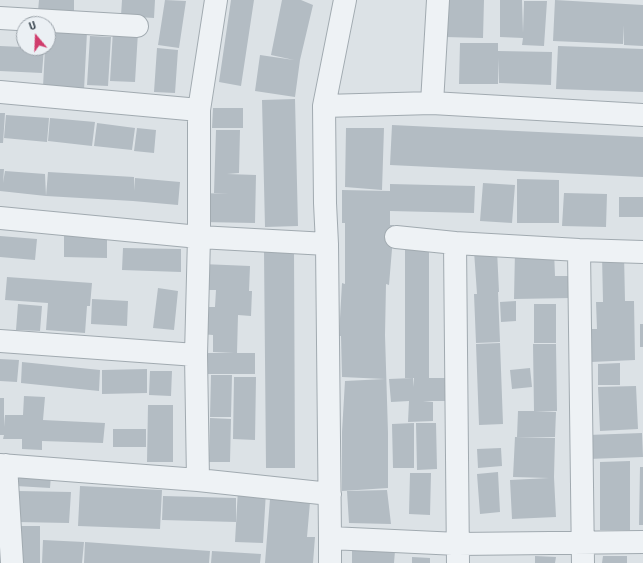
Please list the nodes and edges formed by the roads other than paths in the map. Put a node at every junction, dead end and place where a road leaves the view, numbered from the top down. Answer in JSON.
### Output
{"nodes":[{"id":1,"x":216,"y":0,"type":"edge"},
{"id":2,"x":345,"y":0,"type":"edge"},
{"id":3,"x":438,"y":0,"type":"edge"},
{"id":4,"x":0,"y":18,"type":"edge"},
{"id":5,"x":137,"y":26,"type":"dead end"},
{"id":6,"x":0,"y":92,"type":"edge"},
{"id":7,"x":432,"y":103,"type":"junction"},
{"id":8,"x":324,"y":106,"type":"junction"},
{"id":9,"x":199,"y":110,"type":"junction"},
{"id":10,"x":643,"y":115,"type":"edge"},
{"id":11,"x":0,"y":218,"type":"edge"},
{"id":12,"x":199,"y":237,"type":"junction"},
{"id":13,"x":396,"y":237,"type":"dead end"},
{"id":14,"x":455,"y":243,"type":"junction"},
{"id":15,"x":327,"y":244,"type":"junction"},
{"id":16,"x":579,"y":250,"type":"junction"},
{"id":17,"x":643,"y":252,"type":"edge"},
{"id":18,"x":0,"y":341,"type":"edge"},
{"id":19,"x":196,"y":356,"type":"junction"},
{"id":20,"x":3,"y":465,"type":"edge"},
{"id":21,"x":198,"y":480,"type":"junction"},
{"id":22,"x":330,"y":494,"type":"junction"},
{"id":23,"x":330,"y":538,"type":"junction"},
{"id":24,"x":643,"y":542,"type":"edge"},
{"id":25,"x":458,"y":553,"type":"edge"},
{"id":26,"x":583,"y":553,"type":"edge"},
{"id":27,"x":12,"y":563,"type":"edge"},
{"id":28,"x":330,"y":563,"type":"edge"}],
"edges":[{"from":1,"to":9,"type":"street"},
{"from":2,"to":8,"type":"street"},
{"from":3,"to":7,"type":"street"},
{"from":4,"to":5,"type":"street"},
{"from":6,"to":9,"type":"street"},
{"from":7,"to":8,"type":"street"},
{"from":7,"to":10,"type":"street"},
{"from":8,"to":15,"type":"street"},
{"from":9,"to":12,"type":"street"},
{"from":11,"to":12,"type":"street"},
{"from":12,"to":15,"type":"street"},
{"from":12,"to":19,"type":"street"},
{"from":13,"to":14,"type":"street"},
{"from":14,"to":16,"type":"street"},
{"from":14,"to":25,"type":"street"},
{"from":15,"to":22,"type":"street"},
{"from":16,"to":17,"type":"street"},
{"from":16,"to":26,"type":"street"},
{"from":18,"to":19,"type":"street"},
{"from":19,"to":21,"type":"street"},
{"from":20,"to":21,"type":"street"},
{"from":20,"to":27,"type":"street"},
{"from":21,"to":22,"type":"street"},
{"from":22,"to":23,"type":"street"},
{"from":23,"to":25,"type":"street"},
{"from":23,"to":28,"type":"street"},
{"from":24,"to":26,"type":"street"},
{"from":25,"to":26,"type":"street"}]}
